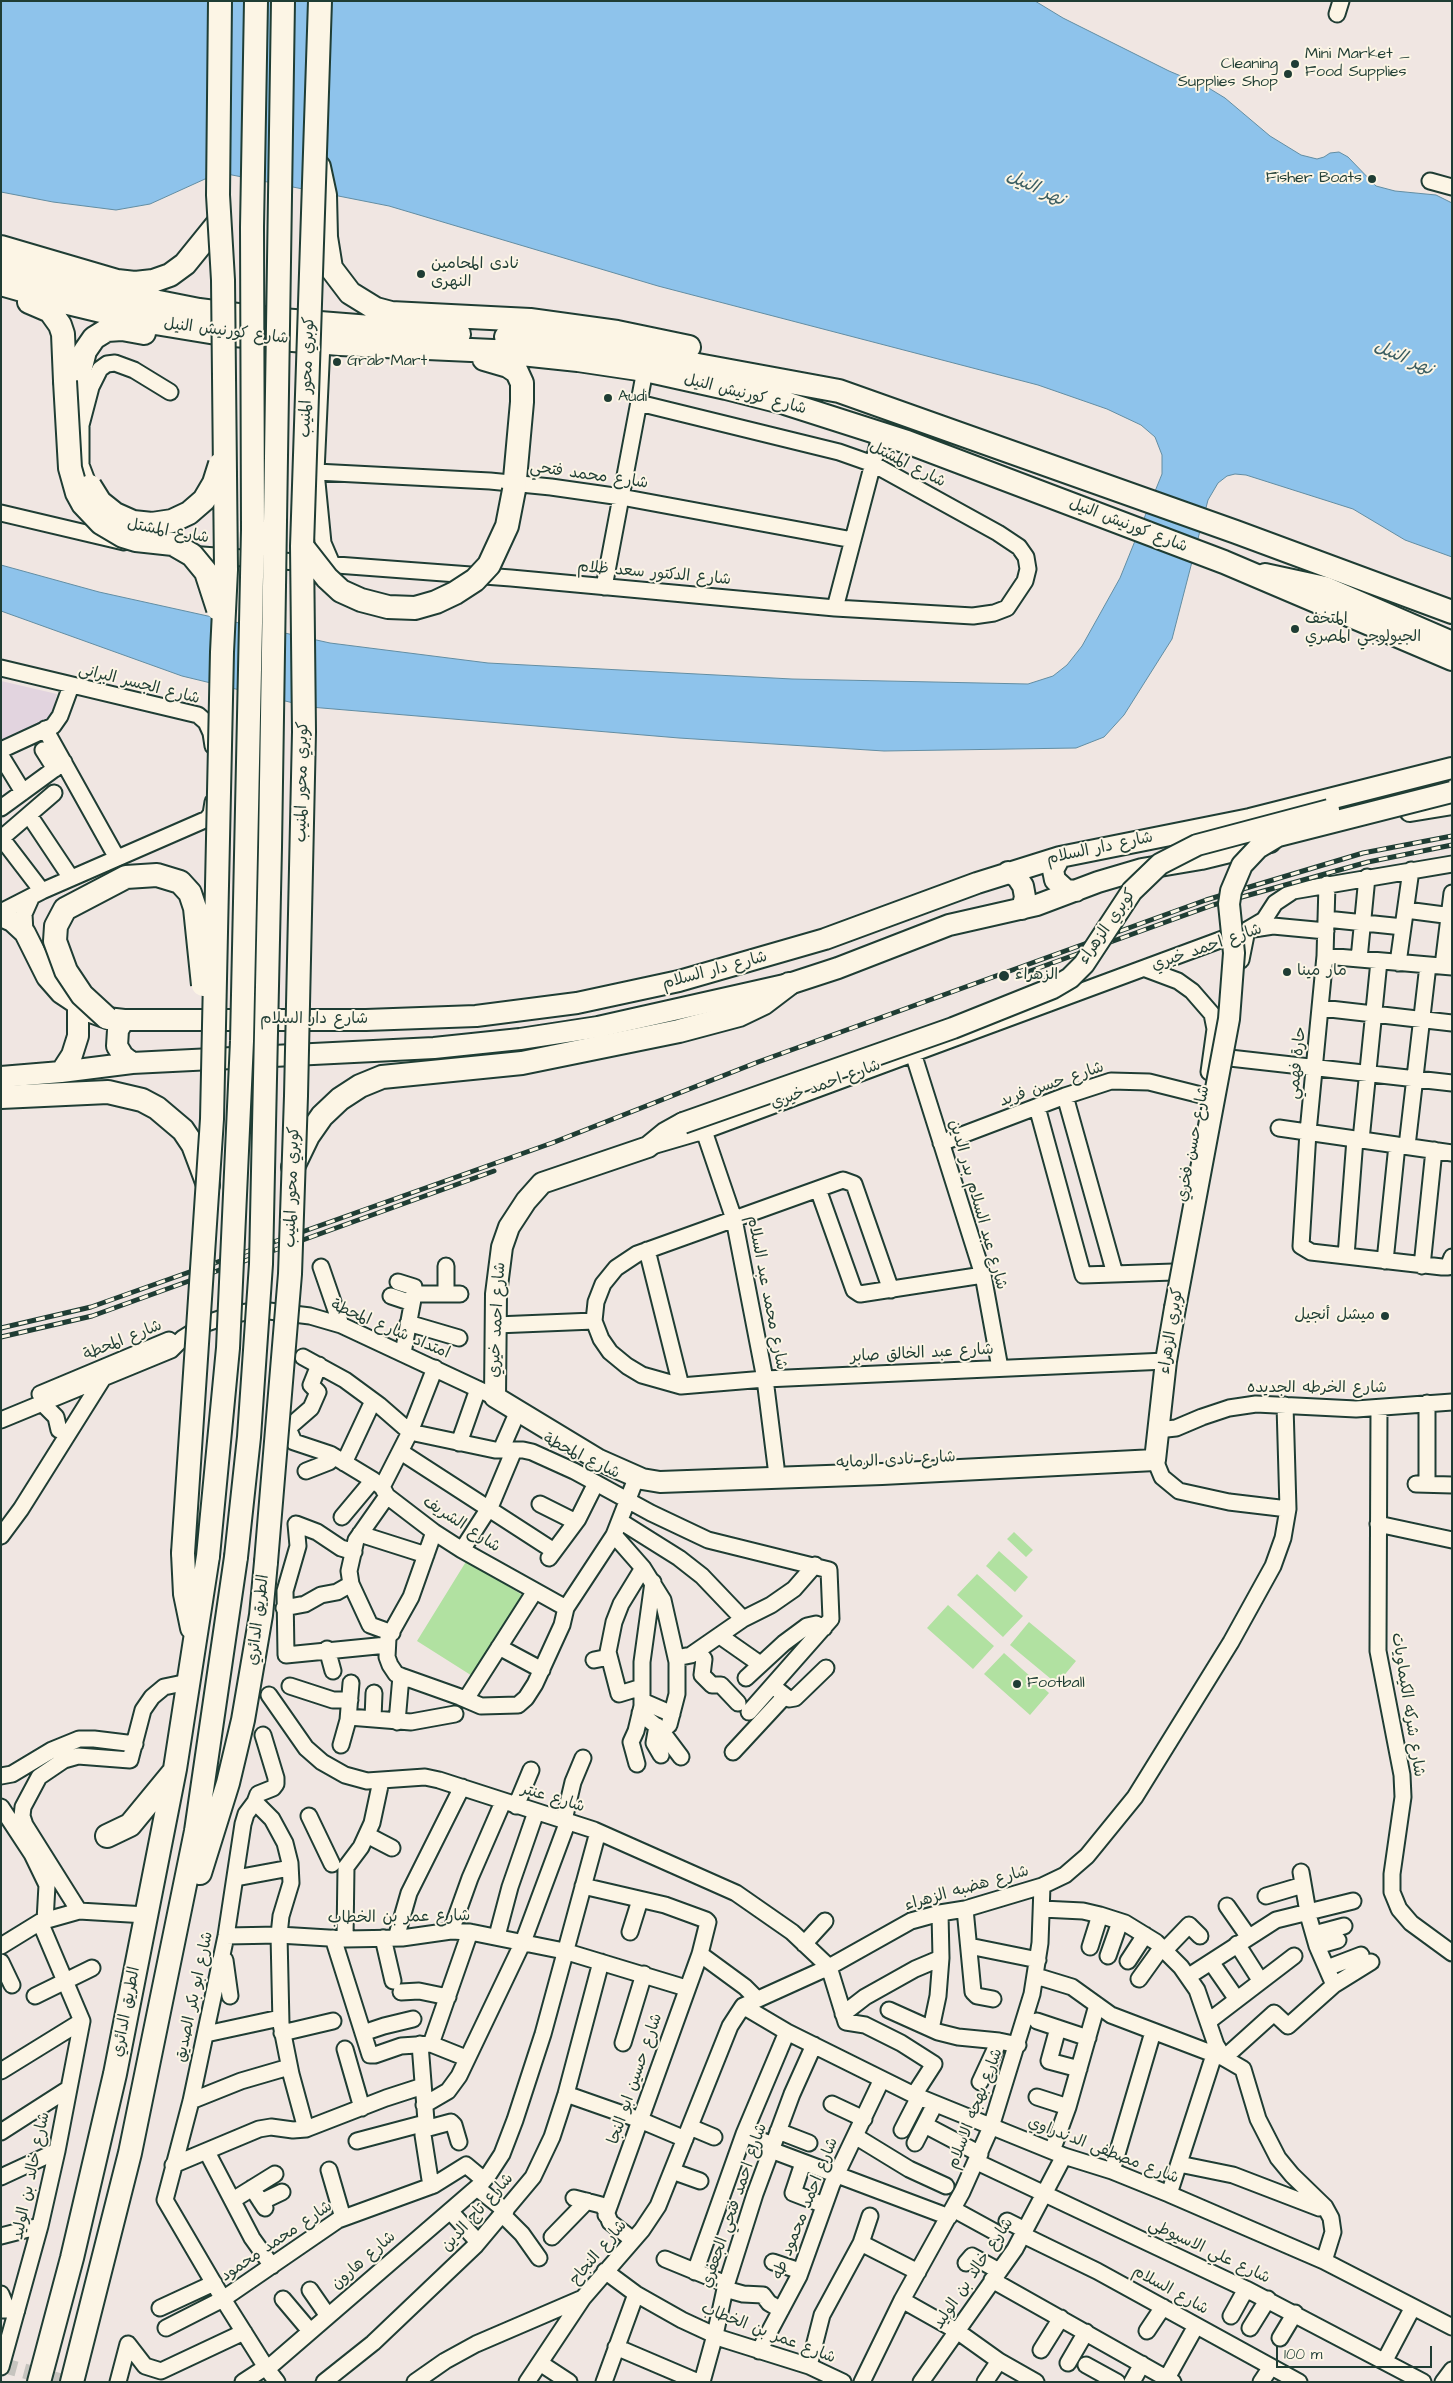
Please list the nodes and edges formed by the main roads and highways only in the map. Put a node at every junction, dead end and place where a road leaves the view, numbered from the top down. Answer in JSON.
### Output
{"nodes":[{"id":1,"x":220,"y":1,"type":"edge"},
{"id":2,"x":256,"y":1,"type":"edge"},
{"id":3,"x":283,"y":1,"type":"edge"},
{"id":4,"x":320,"y":1,"type":"edge"},
{"id":5,"x":316,"y":159,"type":"junction"},
{"id":6,"x":219,"y":222,"type":"junction"},
{"id":7,"x":1,"y":247,"type":"edge"},
{"id":8,"x":1,"y":266,"type":"edge"},
{"id":9,"x":1,"y":284,"type":"edge"},
{"id":10,"x":1,"y":294,"type":"edge"},
{"id":11,"x":222,"y":334,"type":"junction"},
{"id":12,"x":447,"y":348,"type":"junction"},
{"id":13,"x":72,"y":388,"type":"junction"},
{"id":14,"x":839,"y":391,"type":"junction"},
{"id":15,"x":225,"y":426,"type":"junction"},
{"id":16,"x":302,"y":546,"type":"junction"},
{"id":17,"x":1250,"y":574,"type":"junction"},
{"id":18,"x":1452,"y":612,"type":"edge"},
{"id":19,"x":222,"y":624,"type":"junction"},
{"id":20,"x":1452,"y":642,"type":"edge"},
{"id":21,"x":1452,"y":659,"type":"edge"},
{"id":22,"x":1452,"y":768,"type":"edge"},
{"id":23,"x":1452,"y":780,"type":"edge"},
{"id":24,"x":1452,"y":792,"type":"edge"},
{"id":25,"x":1452,"y":804,"type":"edge"},
{"id":26,"x":1060,"y":856,"type":"junction"},
{"id":27,"x":1008,"y":872,"type":"junction"},
{"id":28,"x":1076,"y":891,"type":"junction"},
{"id":29,"x":1022,"y":909,"type":"junction"},
{"id":30,"x":1,"y":916,"type":"edge"},
{"id":31,"x":789,"y":984,"type":"junction"},
{"id":32,"x":78,"y":1006,"type":"junction"},
{"id":33,"x":116,"y":1019,"type":"junction"},
{"id":34,"x":132,"y":1063,"type":"junction"},
{"id":35,"x":61,"y":1072,"type":"junction"},
{"id":36,"x":1,"y":1077,"type":"edge"},
{"id":37,"x":212,"y":1077,"type":"junction"},
{"id":38,"x":1,"y":1098,"type":"edge"},
{"id":39,"x":648,"y":1147,"type":"joint"},
{"id":40,"x":293,"y":1167,"type":"junction"},
{"id":41,"x":209,"y":1189,"type":"junction"},
{"id":42,"x":487,"y":1393,"type":"joint"},
{"id":43,"x":1156,"y":1446,"type":"junction"},
{"id":44,"x":637,"y":1476,"type":"junction"},
{"id":45,"x":236,"y":1557,"type":"joint"},
{"id":46,"x":266,"y":1562,"type":"joint"},
{"id":47,"x":196,"y":1639,"type":"junction"},
{"id":48,"x":175,"y":1769,"type":"junction"},
{"id":49,"x":107,"y":1836,"type":"dead end"},
{"id":50,"x":180,"y":1906,"type":"junction"},
{"id":51,"x":38,"y":2382,"type":"edge"},
{"id":52,"x":72,"y":2382,"type":"edge"}],
"edges":[{"from":1,"to":6,"type":"highway","bridge":true},
{"from":2,"to":47,"type":"highway","name":"الطريق الدائري","bridge":true},
{"from":3,"to":45,"type":"highway","name":"كوبري محور المنيب","bridge":true},
{"from":4,"to":5,"type":"highway","name":"كوبري محور المنيب","bridge":true},
{"from":5,"to":14,"type":"highway"},
{"from":5,"to":16,"type":"highway","name":"كوبري محور المنيب","bridge":true},
{"from":6,"to":7,"type":"highway"},
{"from":6,"to":15,"type":"highway","bridge":true},
{"from":8,"to":14,"type":"highway","name":"شارع كورنيش النيل"},
{"from":9,"to":11,"type":"highway","name":"شارع كورنيش النيل"},
{"from":10,"to":13,"type":"highway"},
{"from":11,"to":12,"type":"highway","name":"شارع كورنيش النيل"},
{"from":11,"to":13,"type":"highway"},
{"from":12,"to":16,"type":"highway","bridge":true},
{"from":12,"to":17,"type":"highway","name":"شارع كورنيش النيل"},
{"from":13,"to":15,"type":"highway","bridge":true},
{"from":13,"to":19,"type":"highway","bridge":true},
{"from":14,"to":18,"type":"highway","name":"شارع كورنيش النيل"},
{"from":15,"to":19,"type":"highway","bridge":true},
{"from":16,"to":40,"type":"highway","name":"كوبري محور المنيب","bridge":true},
{"from":17,"to":20,"type":"main road"},
{"from":17,"to":21,"type":"highway","name":"شارع كورنيش النيل"},
{"from":19,"to":37,"type":"highway","bridge":true},
{"from":22,"to":26,"type":"main road","name":"شارع دار السلام"},
{"from":23,"to":39,"type":"main road","name":"كوبري الزهراء","bridge":true},
{"from":24,"to":43,"type":"main road","name":"كوبري الزهراء","bridge":true},
{"from":25,"to":28,"type":"main road","name":"شارع دار السلام"},
{"from":26,"to":27,"type":"main road","name":"شارع دار السلام"},
{"from":26,"to":28,"type":"main road"},
{"from":27,"to":29,"type":"main road"},
{"from":27,"to":33,"type":"main road","name":"شارع دار السلام"},
{"from":28,"to":29,"type":"main road","name":"شارع دار السلام"},
{"from":29,"to":31,"type":"main road","name":"شارع دار السلام"},
{"from":30,"to":32,"type":"main road","name":"شارع دار السلام"},
{"from":31,"to":34,"type":"main road","name":"شارع دار السلام"},
{"from":31,"to":40,"type":"highway"},
{"from":32,"to":33,"type":"main road","name":"شارع دار السلام"},
{"from":32,"to":35,"type":"main road"},
{"from":33,"to":34,"type":"main road"},
{"from":33,"to":37,"type":"highway","bridge":true},
{"from":34,"to":35,"type":"main road","name":"شارع دار السلام"},
{"from":35,"to":36,"type":"main road","name":"شارع دار السلام"},
{"from":37,"to":41,"type":"highway","bridge":true},
{"from":38,"to":41,"type":"highway","bridge":true},
{"from":39,"to":42,"type":"main road","name":"شارع احمد خيري"},
{"from":40,"to":46,"type":"highway","name":"كوبري محور المنيب","bridge":true},
{"from":41,"to":47,"type":"highway","name":"الطريق الدائري","bridge":true},
{"from":42,"to":44,"type":"main road","name":"شارع نادى الرمايه"},
{"from":43,"to":44,"type":"main road","name":"شارع نادى الرمايه"},
{"from":43,"to":44,"type":"main road","name":"شارع نادى الرمايه"},
{"from":45,"to":50,"type":"highway","name":"الطريق الدائري"},
{"from":46,"to":50,"type":"highway","name":"الطريق الدائري"},
{"from":47,"to":48,"type":"highway","name":"الطريق الدائري"},
{"from":48,"to":49,"type":"highway"},
{"from":48,"to":51,"type":"highway","name":"الطريق الدائري"},
{"from":50,"to":52,"type":"highway","name":"الطريق الدائري"}]}
